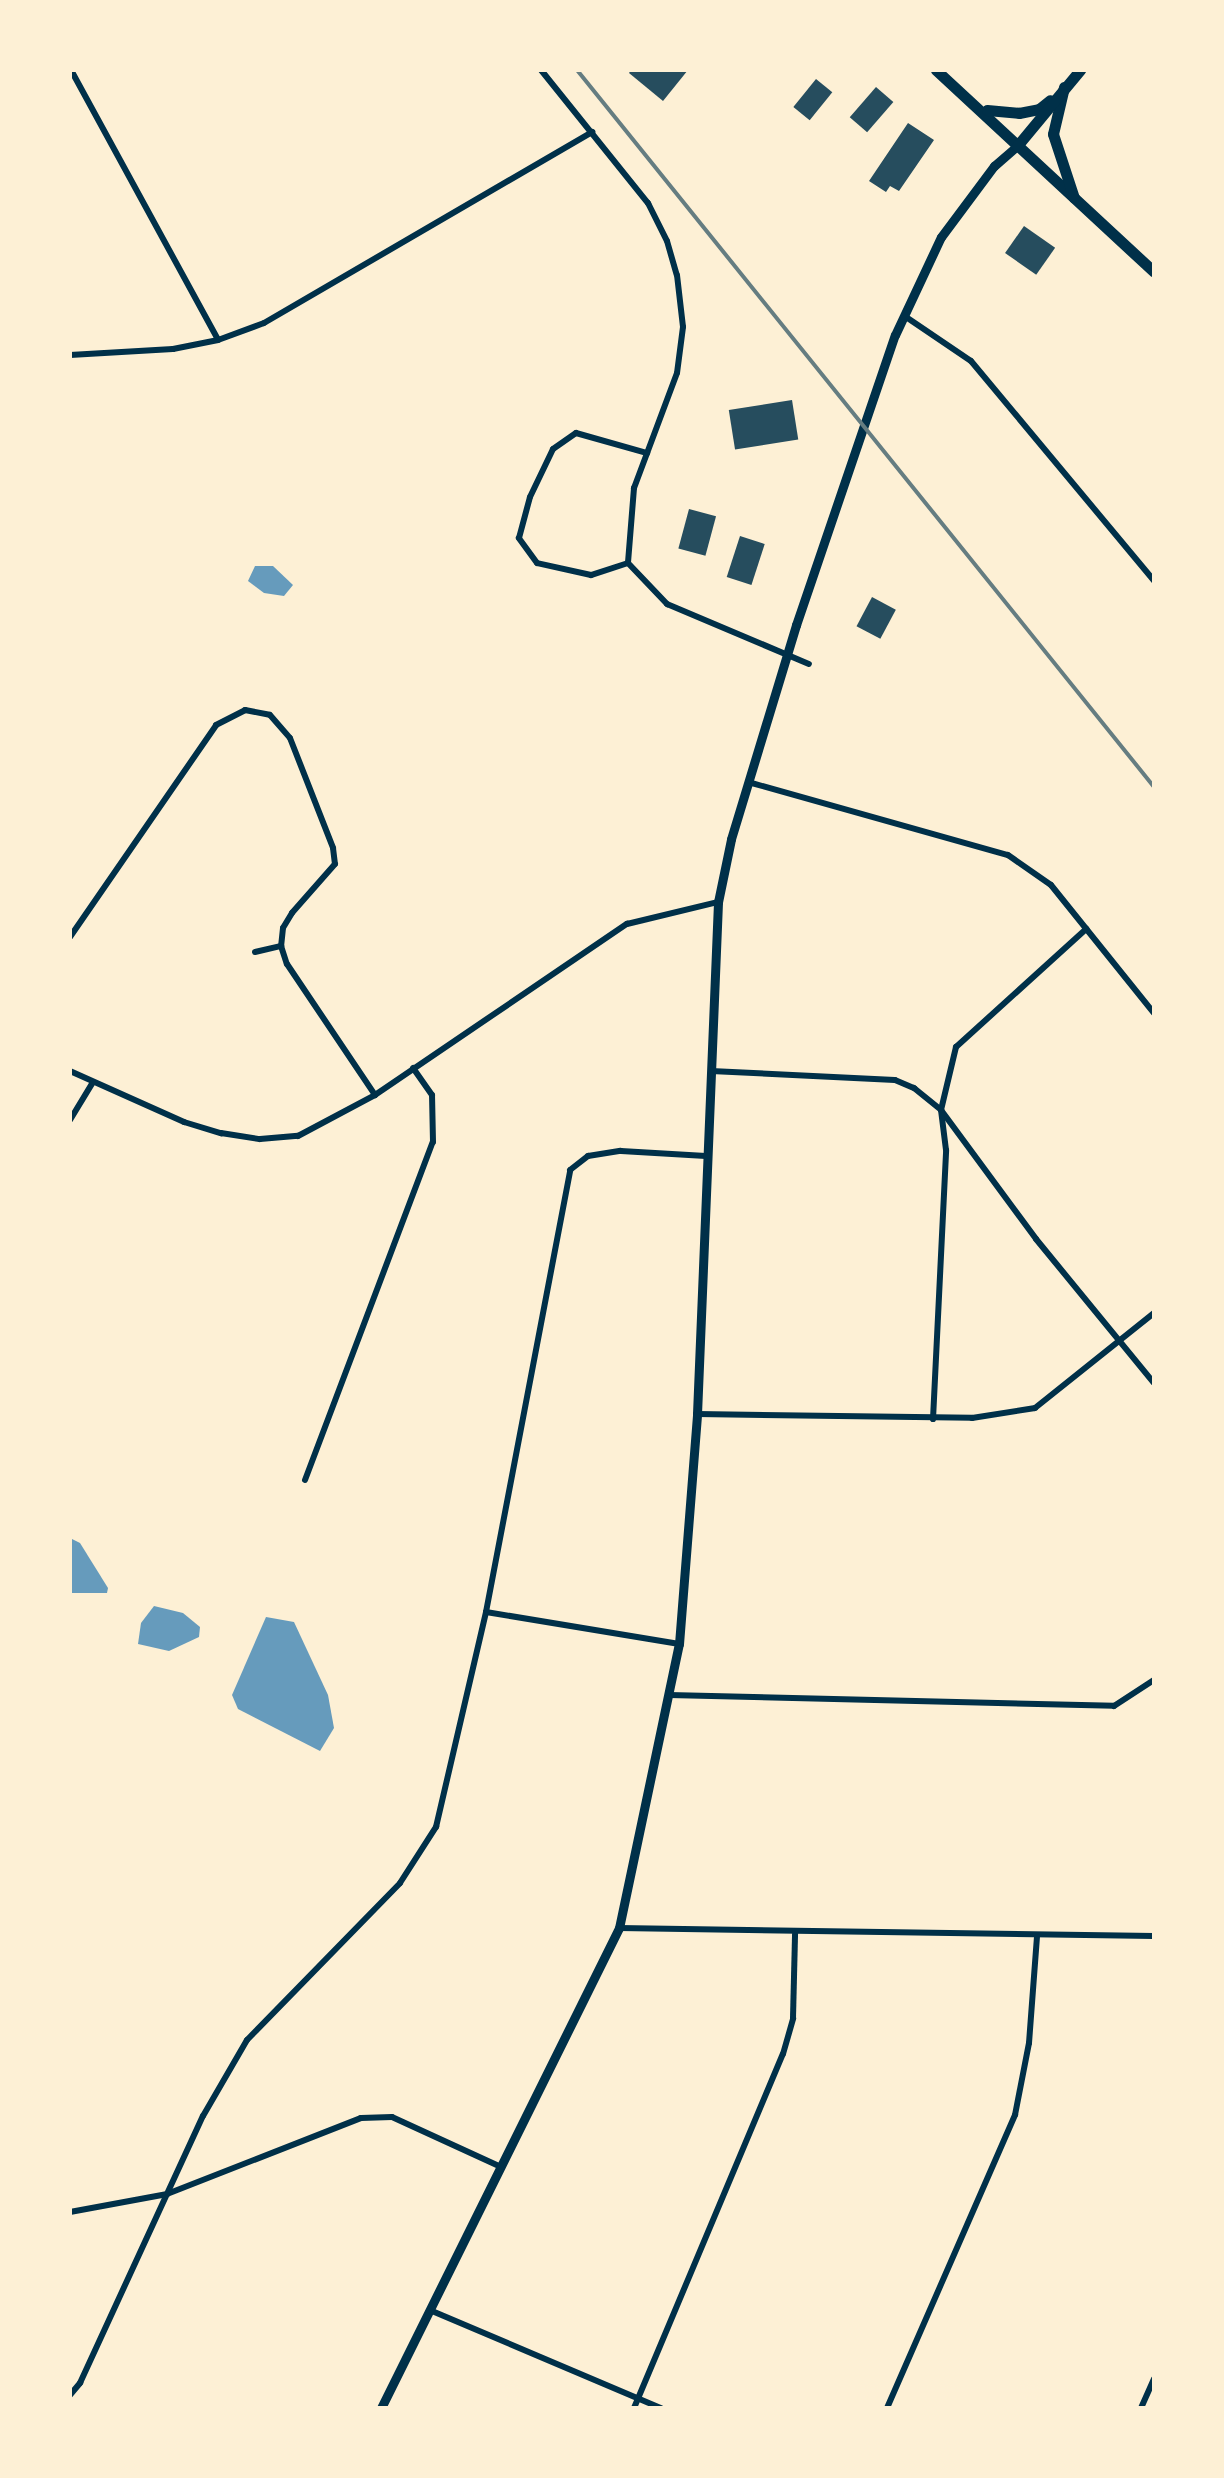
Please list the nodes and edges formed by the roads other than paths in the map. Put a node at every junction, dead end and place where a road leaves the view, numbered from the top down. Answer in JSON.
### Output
{"nodes":[{"id":1,"x":71,"y":70,"type":"edge"},
{"id":2,"x":542,"y":70,"type":"edge"},
{"id":3,"x":936,"y":70,"type":"edge"},
{"id":4,"x":1080,"y":70,"type":"edge"},
{"id":5,"x":1064,"y":87,"type":"junction"},
{"id":6,"x":982,"y":109,"type":"junction"},
{"id":7,"x":592,"y":132,"type":"junction"},
{"id":8,"x":1017,"y":146,"type":"junction"},
{"id":9,"x":1076,"y":202,"type":"junction"},
{"id":10,"x":1154,"y":272,"type":"edge"},
{"id":11,"x":906,"y":317,"type":"junction"},
{"id":12,"x":218,"y":340,"type":"junction"},
{"id":13,"x":70,"y":355,"type":"edge"},
{"id":14,"x":647,"y":454,"type":"junction"},
{"id":15,"x":628,"y":564,"type":"junction"},
{"id":16,"x":1154,"y":581,"type":"edge"},
{"id":17,"x":786,"y":655,"type":"junction"},
{"id":18,"x":809,"y":664,"type":"dead end"},
{"id":19,"x":746,"y":782,"type":"junction"},
{"id":20,"x":718,"y":902,"type":"junction"},
{"id":21,"x":1086,"y":929,"type":"junction"},
{"id":22,"x":70,"y":937,"type":"edge"},
{"id":23,"x":281,"y":946,"type":"junction"},
{"id":24,"x":255,"y":952,"type":"dead end"},
{"id":25,"x":1154,"y":1013,"type":"edge"},
{"id":26,"x":414,"y":1068,"type":"junction"},
{"id":27,"x":712,"y":1070,"type":"junction"},
{"id":28,"x":70,"y":1071,"type":"edge"},
{"id":29,"x":93,"y":1082,"type":"junction"},
{"id":30,"x":375,"y":1095,"type":"junction"},
{"id":31,"x":940,"y":1110,"type":"junction"},
{"id":32,"x":70,"y":1120,"type":"edge"},
{"id":33,"x":706,"y":1156,"type":"junction"},
{"id":34,"x":1154,"y":1312,"type":"edge"},
{"id":35,"x":1119,"y":1340,"type":"junction"},
{"id":36,"x":1154,"y":1384,"type":"edge"},
{"id":37,"x":697,"y":1414,"type":"junction"},
{"id":38,"x":933,"y":1419,"type":"junction"},
{"id":39,"x":305,"y":1480,"type":"dead end"},
{"id":40,"x":486,"y":1612,"type":"junction"},
{"id":41,"x":679,"y":1644,"type":"junction"},
{"id":42,"x":1154,"y":1680,"type":"edge"},
{"id":43,"x":669,"y":1695,"type":"junction"},
{"id":44,"x":619,"y":1928,"type":"junction"},
{"id":45,"x":795,"y":1934,"type":"junction"},
{"id":46,"x":1154,"y":1936,"type":"edge"},
{"id":47,"x":1037,"y":1937,"type":"junction"},
{"id":48,"x":502,"y":2167,"type":"junction"},
{"id":49,"x":167,"y":2194,"type":"junction"},
{"id":50,"x":70,"y":2212,"type":"edge"},
{"id":51,"x":432,"y":2312,"type":"junction"},
{"id":52,"x":1154,"y":2380,"type":"edge"},
{"id":53,"x":70,"y":2395,"type":"edge"},
{"id":54,"x":638,"y":2398,"type":"junction"},
{"id":55,"x":381,"y":2408,"type":"edge"},
{"id":56,"x":634,"y":2408,"type":"edge"},
{"id":57,"x":661,"y":2408,"type":"edge"},
{"id":58,"x":887,"y":2408,"type":"edge"},
{"id":59,"x":1142,"y":2408,"type":"edge"}],
"edges":[{"from":1,"to":12,"type":"street"},
{"from":2,"to":7,"type":"street"},
{"from":3,"to":6,"type":"main road"},
{"from":4,"to":5,"type":"main road"},
{"from":5,"to":6,"type":"main road"},
{"from":5,"to":8,"type":"main road"},
{"from":5,"to":9,"type":"main road"},
{"from":6,"to":8,"type":"main road"},
{"from":7,"to":12,"type":"street"},
{"from":7,"to":14,"type":"street"},
{"from":8,"to":9,"type":"main road"},
{"from":8,"to":11,"type":"street"},
{"from":9,"to":10,"type":"main road"},
{"from":11,"to":16,"type":"street"},
{"from":11,"to":17,"type":"street"},
{"from":12,"to":13,"type":"street"},
{"from":14,"to":15,"type":"street"},
{"from":14,"to":15,"type":"street"},
{"from":15,"to":17,"type":"street"},
{"from":17,"to":18,"type":"street"},
{"from":17,"to":19,"type":"street"},
{"from":19,"to":20,"type":"street"},
{"from":19,"to":21,"type":"street"},
{"from":20,"to":26,"type":"street"},
{"from":20,"to":27,"type":"street"},
{"from":21,"to":25,"type":"street"},
{"from":21,"to":31,"type":"street"},
{"from":22,"to":23,"type":"street"},
{"from":23,"to":24,"type":"street"},
{"from":23,"to":30,"type":"street"},
{"from":26,"to":30,"type":"street"},
{"from":26,"to":39,"type":"street"},
{"from":27,"to":31,"type":"street"},
{"from":27,"to":33,"type":"street"},
{"from":28,"to":29,"type":"street"},
{"from":29,"to":30,"type":"street"},
{"from":29,"to":32,"type":"street"},
{"from":31,"to":35,"type":"street"},
{"from":31,"to":38,"type":"street"},
{"from":33,"to":37,"type":"street"},
{"from":33,"to":40,"type":"street"},
{"from":34,"to":35,"type":"street"},
{"from":35,"to":36,"type":"street"},
{"from":35,"to":38,"type":"street"},
{"from":37,"to":38,"type":"street"},
{"from":37,"to":41,"type":"street"},
{"from":40,"to":41,"type":"street"},
{"from":40,"to":49,"type":"street"},
{"from":41,"to":43,"type":"street"},
{"from":42,"to":43,"type":"street"},
{"from":43,"to":44,"type":"street"},
{"from":44,"to":45,"type":"street"},
{"from":44,"to":48,"type":"street"},
{"from":45,"to":47,"type":"street"},
{"from":45,"to":54,"type":"street"},
{"from":46,"to":47,"type":"street"},
{"from":47,"to":58,"type":"street"},
{"from":48,"to":49,"type":"street"},
{"from":48,"to":51,"type":"street"},
{"from":49,"to":50,"type":"street"},
{"from":49,"to":53,"type":"street"},
{"from":51,"to":54,"type":"street"},
{"from":51,"to":55,"type":"street"},
{"from":52,"to":59,"type":"street"},
{"from":54,"to":56,"type":"street"},
{"from":54,"to":57,"type":"street"}]}
